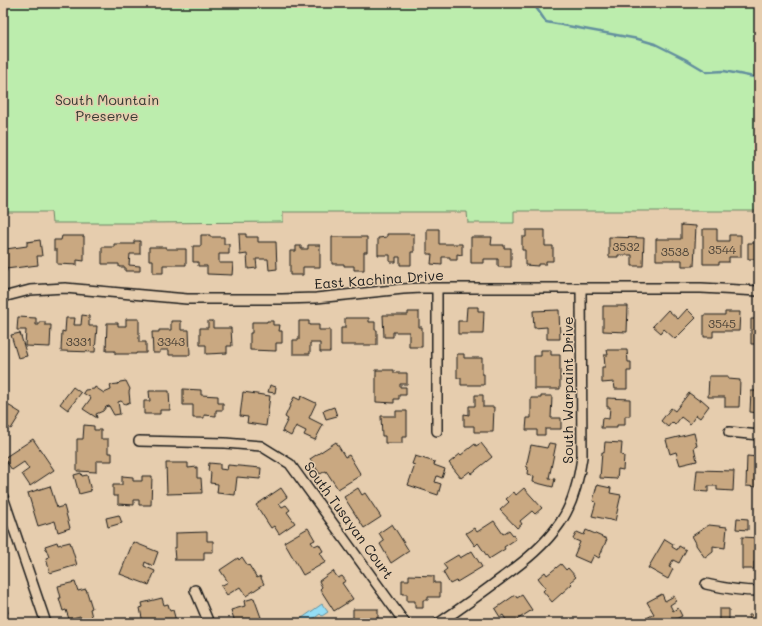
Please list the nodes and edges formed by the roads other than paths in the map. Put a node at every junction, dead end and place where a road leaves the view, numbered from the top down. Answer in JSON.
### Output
{"nodes":[{"id":1,"x":437,"y":288,"type":"junction"},
{"id":2,"x":581,"y":288,"type":"junction"},
{"id":3,"x":759,"y":291,"type":"edge"},
{"id":4,"x":3,"y":297,"type":"edge"},
{"id":5,"x":437,"y":431,"type":"dead end"},
{"id":6,"x":729,"y":432,"type":"dead end"},
{"id":7,"x":759,"y":435,"type":"edge"},
{"id":8,"x":139,"y":441,"type":"dead end"},
{"id":9,"x":3,"y":497,"type":"edge"},
{"id":10,"x":706,"y":584,"type":"dead end"},
{"id":11,"x":195,"y":590,"type":"dead end"},
{"id":12,"x":759,"y":591,"type":"edge"},
{"id":13,"x":46,"y":623,"type":"edge"},
{"id":14,"x":209,"y":623,"type":"edge"},
{"id":15,"x":405,"y":623,"type":"edge"},
{"id":16,"x":439,"y":623,"type":"edge"}],
"edges":[{"from":1,"to":2,"type":"street","name":"East Kachina Drive"},
{"from":1,"to":4,"type":"street","name":"East Kachina Drive"},
{"from":1,"to":5,"type":"street"},
{"from":2,"to":3,"type":"street","name":"East Kachina Drive"},
{"from":2,"to":16,"type":"street","name":"South Warpaint Drive"},
{"from":6,"to":7,"type":"street"},
{"from":8,"to":15,"type":"street","name":"South Tusayan Court"},
{"from":9,"to":13,"type":"street"},
{"from":10,"to":12,"type":"street"},
{"from":11,"to":14,"type":"street"}]}
